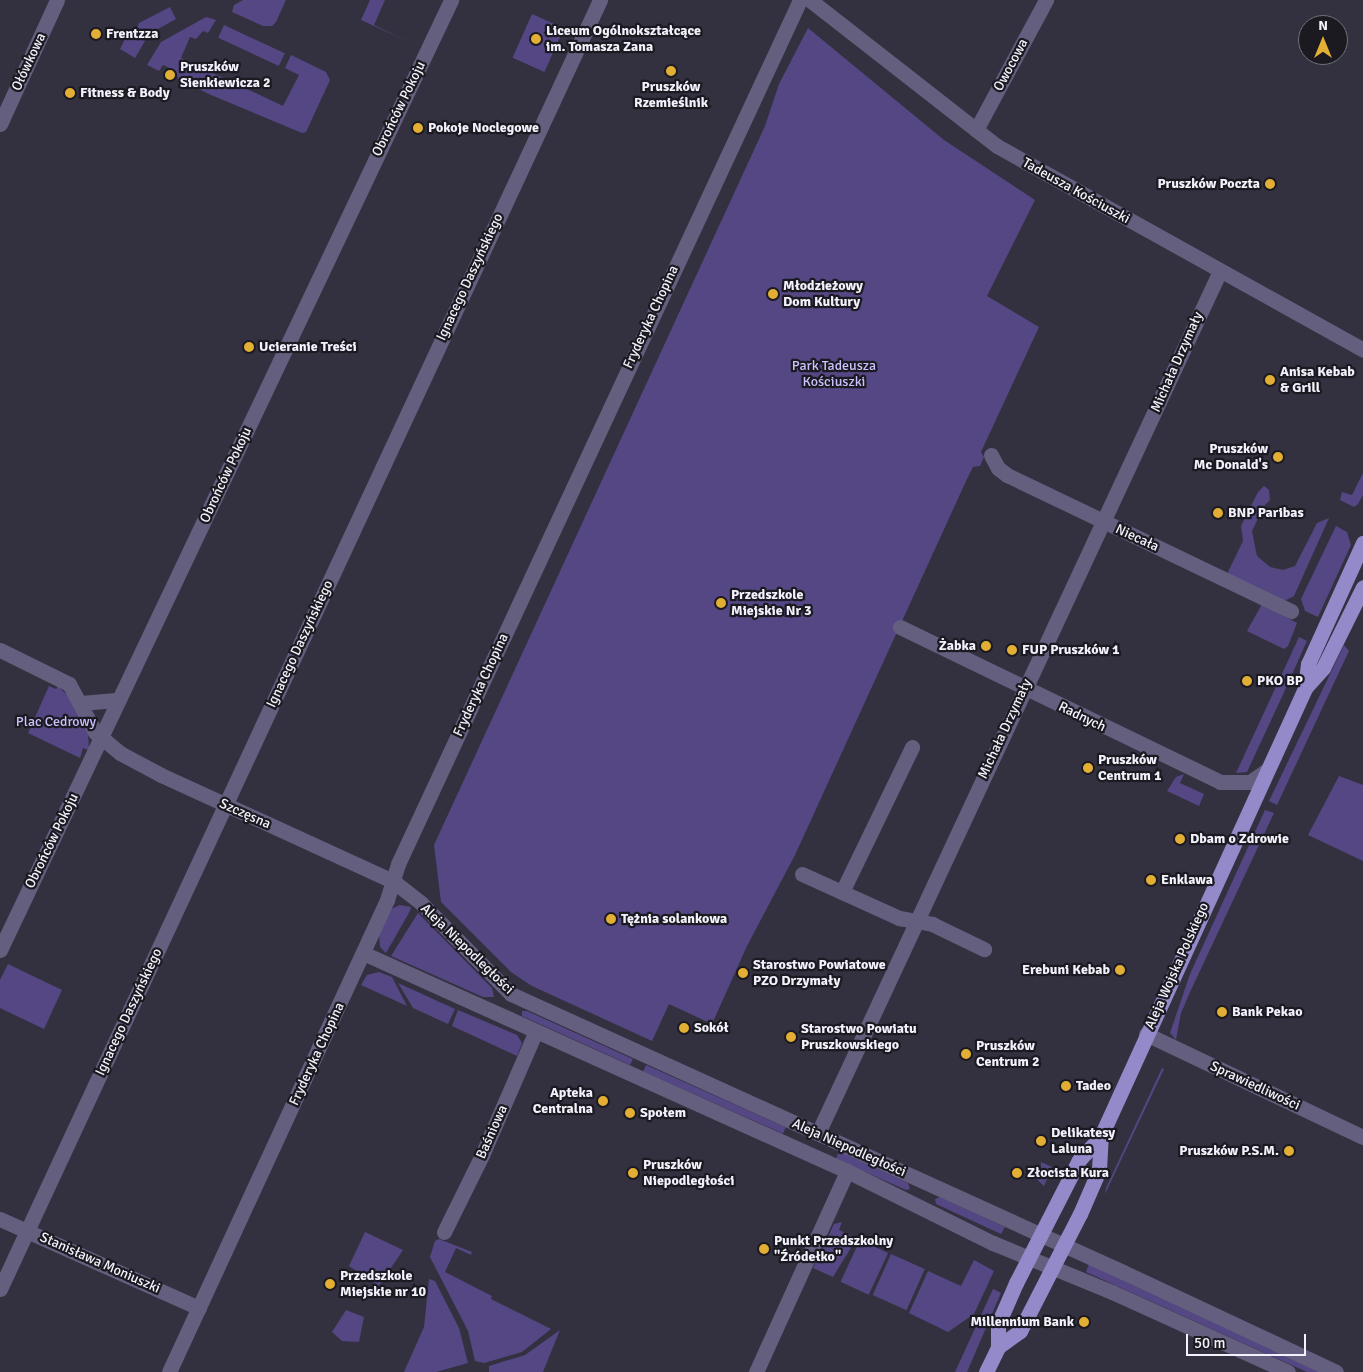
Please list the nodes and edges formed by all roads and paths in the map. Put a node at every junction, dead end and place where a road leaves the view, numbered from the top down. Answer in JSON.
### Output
{"nodes":[{"id":1,"x":57,"y":0,"type":"edge"},
{"id":2,"x":451,"y":0,"type":"edge"},
{"id":3,"x":600,"y":0,"type":"edge"},
{"id":4,"x":800,"y":0,"type":"edge"},
{"id":5,"x":810,"y":0,"type":"edge"},
{"id":6,"x":1046,"y":0,"type":"edge"},
{"id":7,"x":0,"y":124,"type":"edge"},
{"id":8,"x":976,"y":130,"type":"junction"},
{"id":9,"x":1220,"y":271,"type":"junction"},
{"id":10,"x":1363,"y":350,"type":"edge"},
{"id":11,"x":991,"y":455,"type":"dead end"},
{"id":12,"x":1102,"y":521,"type":"junction"},
{"id":13,"x":1363,"y":543,"type":"edge"},
{"id":14,"x":1363,"y":587,"type":"edge"},
{"id":15,"x":1291,"y":611,"type":"dead end"},
{"id":16,"x":900,"y":627,"type":"dead end"},
{"id":17,"x":0,"y":650,"type":"edge"},
{"id":18,"x":1024,"y":687,"type":"junction"},
{"id":19,"x":1305,"y":688,"type":"junction"},
{"id":20,"x":119,"y":700,"type":"junction"},
{"id":21,"x":81,"y":703,"type":"junction"},
{"id":22,"x":101,"y":740,"type":"junction"},
{"id":23,"x":912,"y":747,"type":"dead end"},
{"id":24,"x":1266,"y":771,"type":"junction"},
{"id":25,"x":225,"y":805,"type":"junction"},
{"id":26,"x":802,"y":874,"type":"dead end"},
{"id":27,"x":393,"y":881,"type":"junction"},
{"id":28,"x":842,"y":892,"type":"junction"},
{"id":29,"x":7,"y":920,"type":"edge"},
{"id":30,"x":916,"y":921,"type":"junction"},
{"id":31,"x":984,"y":949,"type":"dead end"},
{"id":32,"x":0,"y":950,"type":"edge"},
{"id":33,"x":363,"y":953,"type":"junction"},
{"id":34,"x":511,"y":994,"type":"junction"},
{"id":35,"x":501,"y":1015,"type":"junction"},
{"id":36,"x":536,"y":1031,"type":"junction"},
{"id":37,"x":1146,"y":1034,"type":"junction"},
{"id":38,"x":818,"y":1133,"type":"junction"},
{"id":39,"x":1100,"y":1136,"type":"junction"},
{"id":40,"x":1363,"y":1137,"type":"edge"},
{"id":41,"x":847,"y":1171,"type":"junction"},
{"id":42,"x":928,"y":1184,"type":"junction"},
{"id":43,"x":916,"y":1207,"type":"junction"},
{"id":44,"x":0,"y":1219,"type":"edge"},
{"id":45,"x":27,"y":1231,"type":"junction"},
{"id":46,"x":444,"y":1232,"type":"dead end"},
{"id":47,"x":1041,"y":1235,"type":"junction"},
{"id":48,"x":1064,"y":1245,"type":"junction"},
{"id":49,"x":1029,"y":1257,"type":"junction"},
{"id":50,"x":1053,"y":1267,"type":"junction"},
{"id":51,"x":0,"y":1289,"type":"edge"},
{"id":52,"x":199,"y":1308,"type":"junction"},
{"id":53,"x":998,"y":1347,"type":"junction"},
{"id":54,"x":169,"y":1372,"type":"edge"},
{"id":55,"x":756,"y":1372,"type":"edge"},
{"id":56,"x":986,"y":1372,"type":"edge"},
{"id":57,"x":1288,"y":1372,"type":"edge"},
{"id":58,"x":1336,"y":1372,"type":"edge"}],
"edges":[{"from":1,"to":7,"type":"street","name":"Ołówkowa"},
{"from":2,"to":20,"type":"street","name":"Obrońców Pokoju"},
{"from":3,"to":25,"type":"street","name":"Ignacego Daszyńskiego"},
{"from":4,"to":27,"type":"street","name":"Fryderyka Chopina"},
{"from":5,"to":8,"type":"street","name":"Tadeusza Kościuszki"},
{"from":6,"to":8,"type":"street","name":"Owocowa"},
{"from":8,"to":9,"type":"street","name":"Tadeusza Kościuszki"},
{"from":9,"to":10,"type":"street","name":"Tadeusza Kościuszki"},
{"from":9,"to":12,"type":"street","name":"Michała Drzymały"},
{"from":11,"to":12,"type":"street","name":"Niecała"},
{"from":12,"to":15,"type":"street","name":"Niecała"},
{"from":12,"to":18,"type":"street","name":"Michała Drzymały"},
{"from":13,"to":19,"type":"main road","name":"Aleja Wojska Polskiego"},
{"from":14,"to":19,"type":"main road","name":"Aleja Wojska Polskiego"},
{"from":16,"to":18,"type":"street","name":"Radnych"},
{"from":17,"to":21,"type":"street"},
{"from":18,"to":24,"type":"street","name":"Radnych"},
{"from":18,"to":30,"type":"street","name":"Michała Drzymały"},
{"from":19,"to":24,"type":"main road","name":"Aleja Wojska Polskiego"},
{"from":20,"to":21,"type":"street"},
{"from":20,"to":22,"type":"street","name":"Obrońców Pokoju"},
{"from":21,"to":22,"type":"street"},
{"from":22,"to":25,"type":"street","name":"Szczęsna"},
{"from":22,"to":29,"type":"street","name":"Obrońców Pokoju"},
{"from":23,"to":28,"type":"street"},
{"from":24,"to":37,"type":"main road","name":"Aleja Wojska Polskiego"},
{"from":25,"to":27,"type":"street","name":"Szczęsna"},
{"from":25,"to":45,"type":"street","name":"Ignacego Daszyńskiego"},
{"from":26,"to":28,"type":"street"},
{"from":27,"to":33,"type":"street","name":"Fryderyka Chopina"},
{"from":27,"to":34,"type":"street","name":"Aleja Niepodległości"},
{"from":28,"to":30,"type":"street"},
{"from":29,"to":32,"type":"street","name":"Obrońców Pokoju"},
{"from":30,"to":31,"type":"street"},
{"from":30,"to":38,"type":"street","name":"Michała Drzymały"},
{"from":33,"to":35,"type":"street","name":"Aleja Niepodległości"},
{"from":33,"to":52,"type":"street","name":"Fryderyka Chopina"},
{"from":34,"to":35,"type":"street"},
{"from":34,"to":38,"type":"street","name":"Aleja Niepodległości"},
{"from":35,"to":36,"type":"street","name":"Aleja Niepodległości"},
{"from":36,"to":41,"type":"street","name":"Aleja Niepodległości"},
{"from":36,"to":46,"type":"street","name":"Baśniowa"},
{"from":37,"to":39,"type":"main road","name":"Aleja Wojska Polskiego"},
{"from":37,"to":40,"type":"street","name":"Sprawiedliwości"},
{"from":38,"to":42,"type":"street","name":"Aleja Niepodległości"},
{"from":39,"to":47,"type":"main road","name":"Aleja Wojska Polskiego"},
{"from":39,"to":48,"type":"main road","name":"Aleja Wojska Polskiego"},
{"from":41,"to":43,"type":"street","name":"Aleja Niepodległości"},
{"from":41,"to":55,"type":"street"},
{"from":42,"to":43,"type":"street"},
{"from":42,"to":47,"type":"street","name":"Aleja Niepodległości"},
{"from":43,"to":49,"type":"street","name":"Aleja Niepodległości"},
{"from":44,"to":45,"type":"street","name":"Stanisława Moniuszki"},
{"from":45,"to":51,"type":"street","name":"Ignacego Daszyńskiego"},
{"from":45,"to":52,"type":"street","name":"Stanisława Moniuszki"},
{"from":47,"to":48,"type":"street","name":"Aleja Niepodległości"},
{"from":47,"to":49,"type":"main road","name":"Aleja Wojska Polskiego"},
{"from":48,"to":50,"type":"main road","name":"Aleja Wojska Polskiego"},
{"from":48,"to":58,"type":"street","name":"Aleja Niepodległości"},
{"from":49,"to":50,"type":"street","name":"Aleja Niepodległości"},
{"from":49,"to":53,"type":"main road","name":"Aleja Wojska Polskiego"},
{"from":50,"to":53,"type":"main road","name":"Aleja Wojska Polskiego"},
{"from":50,"to":57,"type":"street","name":"Aleja Niepodległości"},
{"from":52,"to":54,"type":"street","name":"Fryderyka Chopina"},
{"from":53,"to":56,"type":"main road","name":"Aleja Wojska Polskiego"}]}
